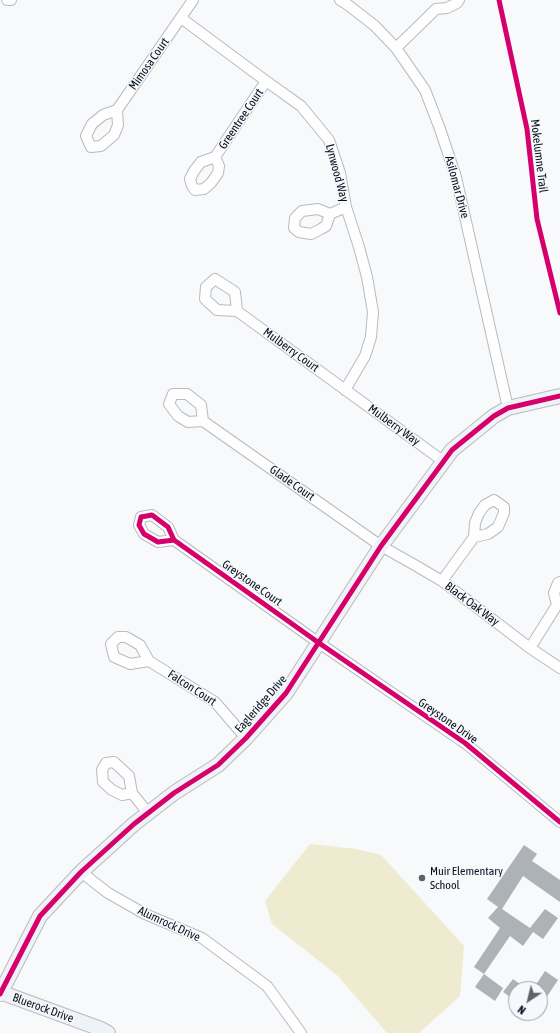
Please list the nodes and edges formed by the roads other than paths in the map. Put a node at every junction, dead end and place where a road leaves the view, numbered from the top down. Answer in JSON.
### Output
{"nodes":[{"id":1,"x":7,"y":0,"type":"edge"},
{"id":2,"x":11,"y":0,"type":"edge"},
{"id":3,"x":193,"y":0,"type":"edge"},
{"id":4,"x":340,"y":0,"type":"edge"},
{"id":5,"x":459,"y":0,"type":"edge"},
{"id":6,"x":435,"y":5,"type":"edge"},
{"id":7,"x":181,"y":18,"type":"junction"},
{"id":8,"x":396,"y":48,"type":"junction"},
{"id":9,"x":266,"y":82,"type":"junction"},
{"id":10,"x":117,"y":110,"type":"dead end"},
{"id":11,"x":215,"y":157,"type":"dead end"},
{"id":12,"x":346,"y":207,"type":"junction"},
{"id":13,"x":330,"y":214,"type":"dead end"},
{"id":14,"x":237,"y":311,"type":"dead end"},
{"id":15,"x":345,"y":390,"type":"junction"},
{"id":16,"x":560,"y":396,"type":"edge"},
{"id":17,"x":508,"y":408,"type":"junction"},
{"id":18,"x":202,"y":420,"type":"dead end"},
{"id":19,"x":443,"y":461,"type":"junction"},
{"id":20,"x":474,"y":537,"type":"dead end"},
{"id":21,"x":174,"y":540,"type":"dead end"},
{"id":22,"x":381,"y":546,"type":"junction"},
{"id":23,"x":442,"y":581,"type":"junction"},
{"id":24,"x":560,"y":582,"type":"edge"},
{"id":25,"x":558,"y":605,"type":"edge"},
{"id":26,"x":319,"y":643,"type":"junction"},
{"id":27,"x":530,"y":648,"type":"junction"},
{"id":28,"x":149,"y":661,"type":"dead end"},
{"id":29,"x":560,"y":668,"type":"edge"},
{"id":30,"x":246,"y":738,"type":"junction"},
{"id":31,"x":132,"y":793,"type":"dead end"},
{"id":32,"x":148,"y":813,"type":"junction"},
{"id":33,"x":560,"y":822,"type":"edge"},
{"id":34,"x":80,"y":872,"type":"junction"},
{"id":35,"x":0,"y":993,"type":"edge"},
{"id":36,"x":108,"y":1033,"type":"edge"},
{"id":37,"x":301,"y":1033,"type":"edge"}],
"edges":[{"from":1,"to":2,"type":"street"},
{"from":3,"to":7,"type":"street","name":"Mimosa Court"},
{"from":4,"to":8,"type":"street","name":"Asilomar Drive"},
{"from":5,"to":6,"type":"street"},
{"from":6,"to":8,"type":"street"},
{"from":7,"to":9,"type":"street","name":"Lynwood Way"},
{"from":7,"to":10,"type":"street","name":"Mimosa Court"},
{"from":8,"to":17,"type":"street","name":"Asilomar Drive"},
{"from":9,"to":11,"type":"street","name":"Greentree Court"},
{"from":9,"to":12,"type":"street","name":"Lynwood Way"},
{"from":12,"to":13,"type":"street"},
{"from":12,"to":15,"type":"street","name":"Lynwood Way"},
{"from":14,"to":15,"type":"street","name":"Mulberry Court"},
{"from":15,"to":19,"type":"street","name":"Mulberry Way"},
{"from":16,"to":17,"type":"street","name":"Eagleridge Drive"},
{"from":17,"to":19,"type":"street","name":"Eagleridge Drive"},
{"from":18,"to":22,"type":"street","name":"Glade Court"},
{"from":19,"to":22,"type":"street","name":"Eagleridge Drive"},
{"from":20,"to":23,"type":"street"},
{"from":21,"to":26,"type":"street","name":"Greystone Court"},
{"from":22,"to":23,"type":"street","name":"Black Oak Way"},
{"from":22,"to":26,"type":"street","name":"Eagleridge Drive"},
{"from":23,"to":27,"type":"street","name":"Black Oak Way"},
{"from":24,"to":25,"type":"street"},
{"from":25,"to":27,"type":"street"},
{"from":26,"to":30,"type":"street","name":"Eagleridge Drive"},
{"from":26,"to":33,"type":"street","name":"Greystone Drive"},
{"from":27,"to":29,"type":"street","name":"Black Oak Way"},
{"from":28,"to":30,"type":"street","name":"Falcon Court"},
{"from":30,"to":32,"type":"street","name":"Eagleridge Drive"},
{"from":31,"to":32,"type":"street"},
{"from":32,"to":34,"type":"street","name":"Eagleridge Drive"},
{"from":34,"to":35,"type":"street","name":"Eagleridge Drive"},
{"from":34,"to":37,"type":"street","name":"Alumrock Drive"},
{"from":35,"to":36,"type":"street","name":"Bluerock Drive"}]}
